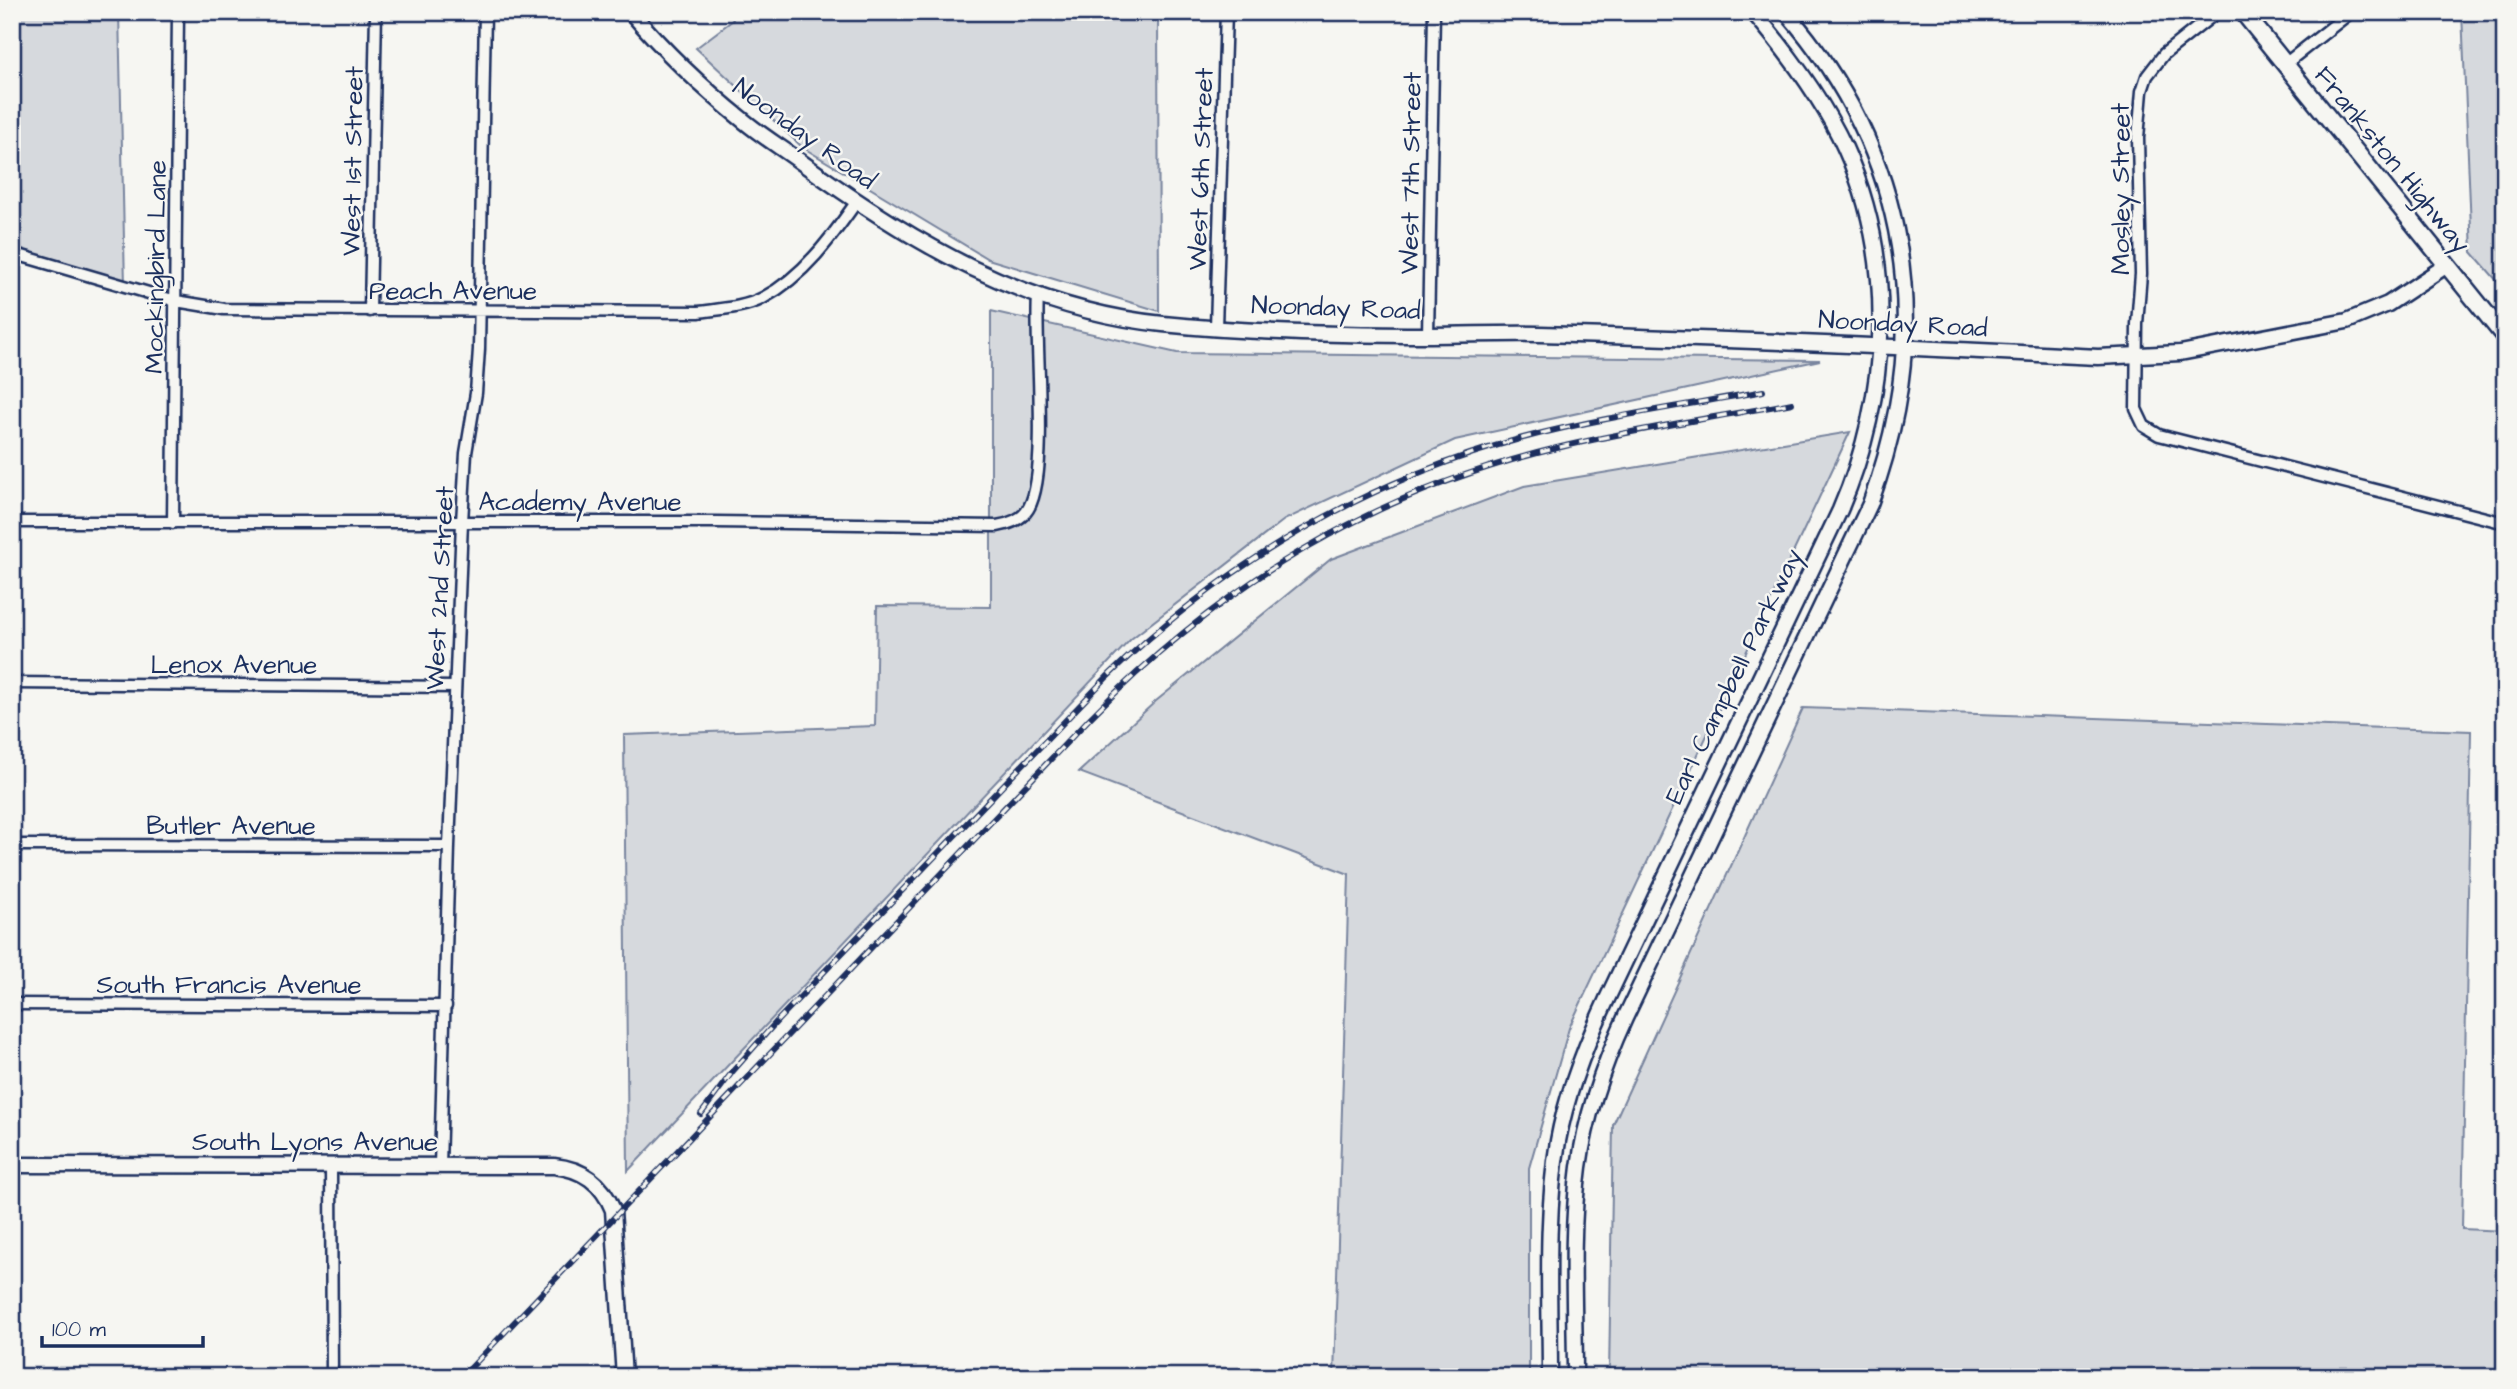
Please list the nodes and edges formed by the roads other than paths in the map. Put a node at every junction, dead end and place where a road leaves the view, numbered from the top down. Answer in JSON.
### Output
{"nodes":[{"id":1,"x":178,"y":12,"type":"edge"},
{"id":2,"x":376,"y":12,"type":"edge"},
{"id":3,"x":485,"y":12,"type":"edge"},
{"id":4,"x":631,"y":12,"type":"edge"},
{"id":5,"x":1226,"y":12,"type":"edge"},
{"id":6,"x":1434,"y":12,"type":"edge"},
{"id":7,"x":1753,"y":12,"type":"edge"},
{"id":8,"x":1786,"y":12,"type":"edge"},
{"id":9,"x":2217,"y":12,"type":"edge"},
{"id":10,"x":2243,"y":12,"type":"edge"},
{"id":11,"x":2351,"y":12,"type":"edge"},
{"id":12,"x":1802,"y":32,"type":"junction"},
{"id":13,"x":1783,"y":49,"type":"junction"},
{"id":14,"x":2285,"y":64,"type":"junction"},
{"id":15,"x":857,"y":201,"type":"junction"},
{"id":16,"x":12,"y":253,"type":"edge"},
{"id":17,"x":2447,"y":265,"type":"junction"},
{"id":18,"x":1038,"y":297,"type":"junction"},
{"id":19,"x":176,"y":301,"type":"junction"},
{"id":20,"x":370,"y":311,"type":"junction"},
{"id":21,"x":479,"y":311,"type":"junction"},
{"id":22,"x":1216,"y":327,"type":"junction"},
{"id":23,"x":1428,"y":335,"type":"junction"},
{"id":24,"x":2505,"y":337,"type":"edge"},
{"id":25,"x":1881,"y":345,"type":"junction"},
{"id":26,"x":1906,"y":347,"type":"junction"},
{"id":27,"x":2137,"y":356,"type":"junction"},
{"id":28,"x":12,"y":522,"type":"edge"},
{"id":29,"x":462,"y":522,"type":"junction"},
{"id":30,"x":173,"y":523,"type":"junction"},
{"id":31,"x":2505,"y":523,"type":"edge"},
{"id":32,"x":12,"y":683,"type":"edge"},
{"id":33,"x":455,"y":687,"type":"junction"},
{"id":34,"x":12,"y":845,"type":"edge"},
{"id":35,"x":449,"y":846,"type":"junction"},
{"id":36,"x":12,"y":1004,"type":"edge"},
{"id":37,"x":446,"y":1006,"type":"junction"},
{"id":38,"x":12,"y":1165,"type":"edge"},
{"id":39,"x":331,"y":1166,"type":"junction"},
{"id":40,"x":440,"y":1166,"type":"junction"},
{"id":41,"x":1552,"y":1192,"type":"junction"},
{"id":42,"x":1576,"y":1194,"type":"junction"},
{"id":43,"x":332,"y":1377,"type":"edge"},
{"id":44,"x":624,"y":1377,"type":"edge"},
{"id":45,"x":1550,"y":1377,"type":"edge"},
{"id":46,"x":1575,"y":1377,"type":"edge"}],
"edges":[{"from":1,"to":19,"type":"street","name":"Mockingbird Lane"},
{"from":2,"to":20,"type":"street","name":"West 1st Street"},
{"from":3,"to":21,"type":"street","name":"West 2nd Street"},
{"from":4,"to":15,"type":"main road","name":"Noonday Road"},
{"from":5,"to":22,"type":"street","name":"West 6th Street"},
{"from":6,"to":23,"type":"street","name":"West 7th Street"},
{"from":7,"to":13,"type":"main road","name":"Earl Campbell Parkway"},
{"from":8,"to":12,"type":"main road","name":"Earl Campbell Parkway"},
{"from":9,"to":27,"type":"street","name":"Mosley Street"},
{"from":10,"to":14,"type":"main road","name":"Frankston Highway"},
{"from":11,"to":14,"type":"street"},
{"from":12,"to":13,"type":"main road"},
{"from":12,"to":26,"type":"main road","name":"Earl Campbell Parkway"},
{"from":13,"to":25,"type":"main road","name":"Earl Campbell Parkway"},
{"from":14,"to":17,"type":"main road","name":"Frankston Highway"},
{"from":15,"to":18,"type":"main road","name":"Noonday Road"},
{"from":15,"to":21,"type":"street","name":"Peach Avenue"},
{"from":16,"to":19,"type":"street","name":"Peach Avenue"},
{"from":17,"to":24,"type":"main road","name":"Frankston Highway"},
{"from":17,"to":27,"type":"main road","name":"Noonday Road"},
{"from":18,"to":22,"type":"main road","name":"Noonday Road"},
{"from":18,"to":29,"type":"street","name":"Academy Avenue"},
{"from":19,"to":20,"type":"street","name":"Peach Avenue"},
{"from":19,"to":30,"type":"street","name":"Mockingbird Lane"},
{"from":20,"to":21,"type":"street","name":"Peach Avenue"},
{"from":21,"to":29,"type":"street","name":"West 2nd Street"},
{"from":22,"to":23,"type":"main road","name":"Noonday Road"},
{"from":23,"to":25,"type":"main road","name":"Noonday Road"},
{"from":25,"to":26,"type":"main road","name":"Noonday Road"},
{"from":25,"to":41,"type":"main road","name":"Earl Campbell Parkway"},
{"from":26,"to":27,"type":"main road","name":"Noonday Road"},
{"from":26,"to":42,"type":"main road","name":"Earl Campbell Parkway"},
{"from":27,"to":31,"type":"street"},
{"from":28,"to":30,"type":"street","name":"Academy Avenue"},
{"from":29,"to":30,"type":"street","name":"Academy Avenue"},
{"from":29,"to":33,"type":"street","name":"West 2nd Street"},
{"from":32,"to":33,"type":"street","name":"Lenox Avenue"},
{"from":33,"to":35,"type":"street","name":"West 2nd Street"},
{"from":34,"to":35,"type":"street","name":"Butler Avenue"},
{"from":35,"to":37,"type":"street","name":"West 2nd Street"},
{"from":36,"to":37,"type":"street","name":"South Francis Avenue"},
{"from":37,"to":40,"type":"street","name":"West 2nd Street"},
{"from":38,"to":39,"type":"main road","name":"South Lyons Avenue"},
{"from":39,"to":40,"type":"main road","name":"South Lyons Avenue"},
{"from":39,"to":43,"type":"street"},
{"from":40,"to":44,"type":"main road","name":"South Lyons Avenue"},
{"from":41,"to":42,"type":"main road"},
{"from":41,"to":45,"type":"main road","name":"Earl Campbell Parkway"},
{"from":42,"to":46,"type":"main road","name":"Earl Campbell Parkway"}]}
